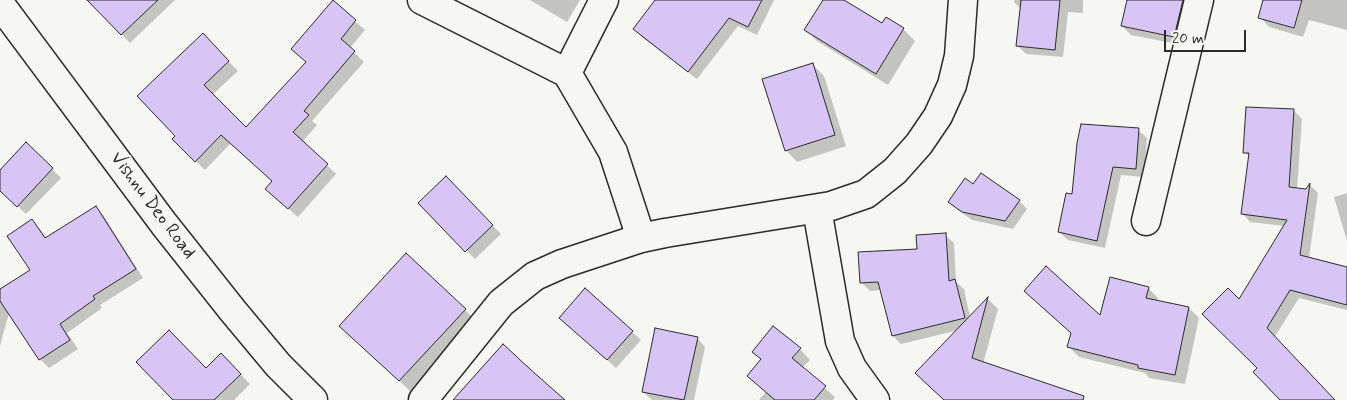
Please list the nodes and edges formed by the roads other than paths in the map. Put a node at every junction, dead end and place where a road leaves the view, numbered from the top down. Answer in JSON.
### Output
{"nodes":[{"id":1,"x":422,"y":0,"type":"edge"},
{"id":2,"x":604,"y":0,"type":"edge"},
{"id":3,"x":963,"y":0,"type":"edge"},
{"id":4,"x":1199,"y":0,"type":"edge"},
{"id":5,"x":0,"y":4,"type":"edge"},
{"id":6,"x":567,"y":73,"type":"junction"},
{"id":7,"x":817,"y":209,"type":"junction"},
{"id":8,"x":1146,"y":221,"type":"dead end"},
{"id":9,"x":641,"y":238,"type":"junction"},
{"id":10,"x":313,"y":400,"type":"edge"},
{"id":11,"x":423,"y":400,"type":"edge"},
{"id":12,"x":875,"y":400,"type":"edge"}],
"edges":[{"from":1,"to":6,"type":"street"},
{"from":2,"to":6,"type":"street"},
{"from":3,"to":7,"type":"street"},
{"from":4,"to":8,"type":"street"},
{"from":5,"to":10,"type":"street","name":"Vishnu Deo Road"},
{"from":6,"to":9,"type":"street"},
{"from":7,"to":9,"type":"street"},
{"from":7,"to":12,"type":"street"},
{"from":9,"to":11,"type":"street"}]}
